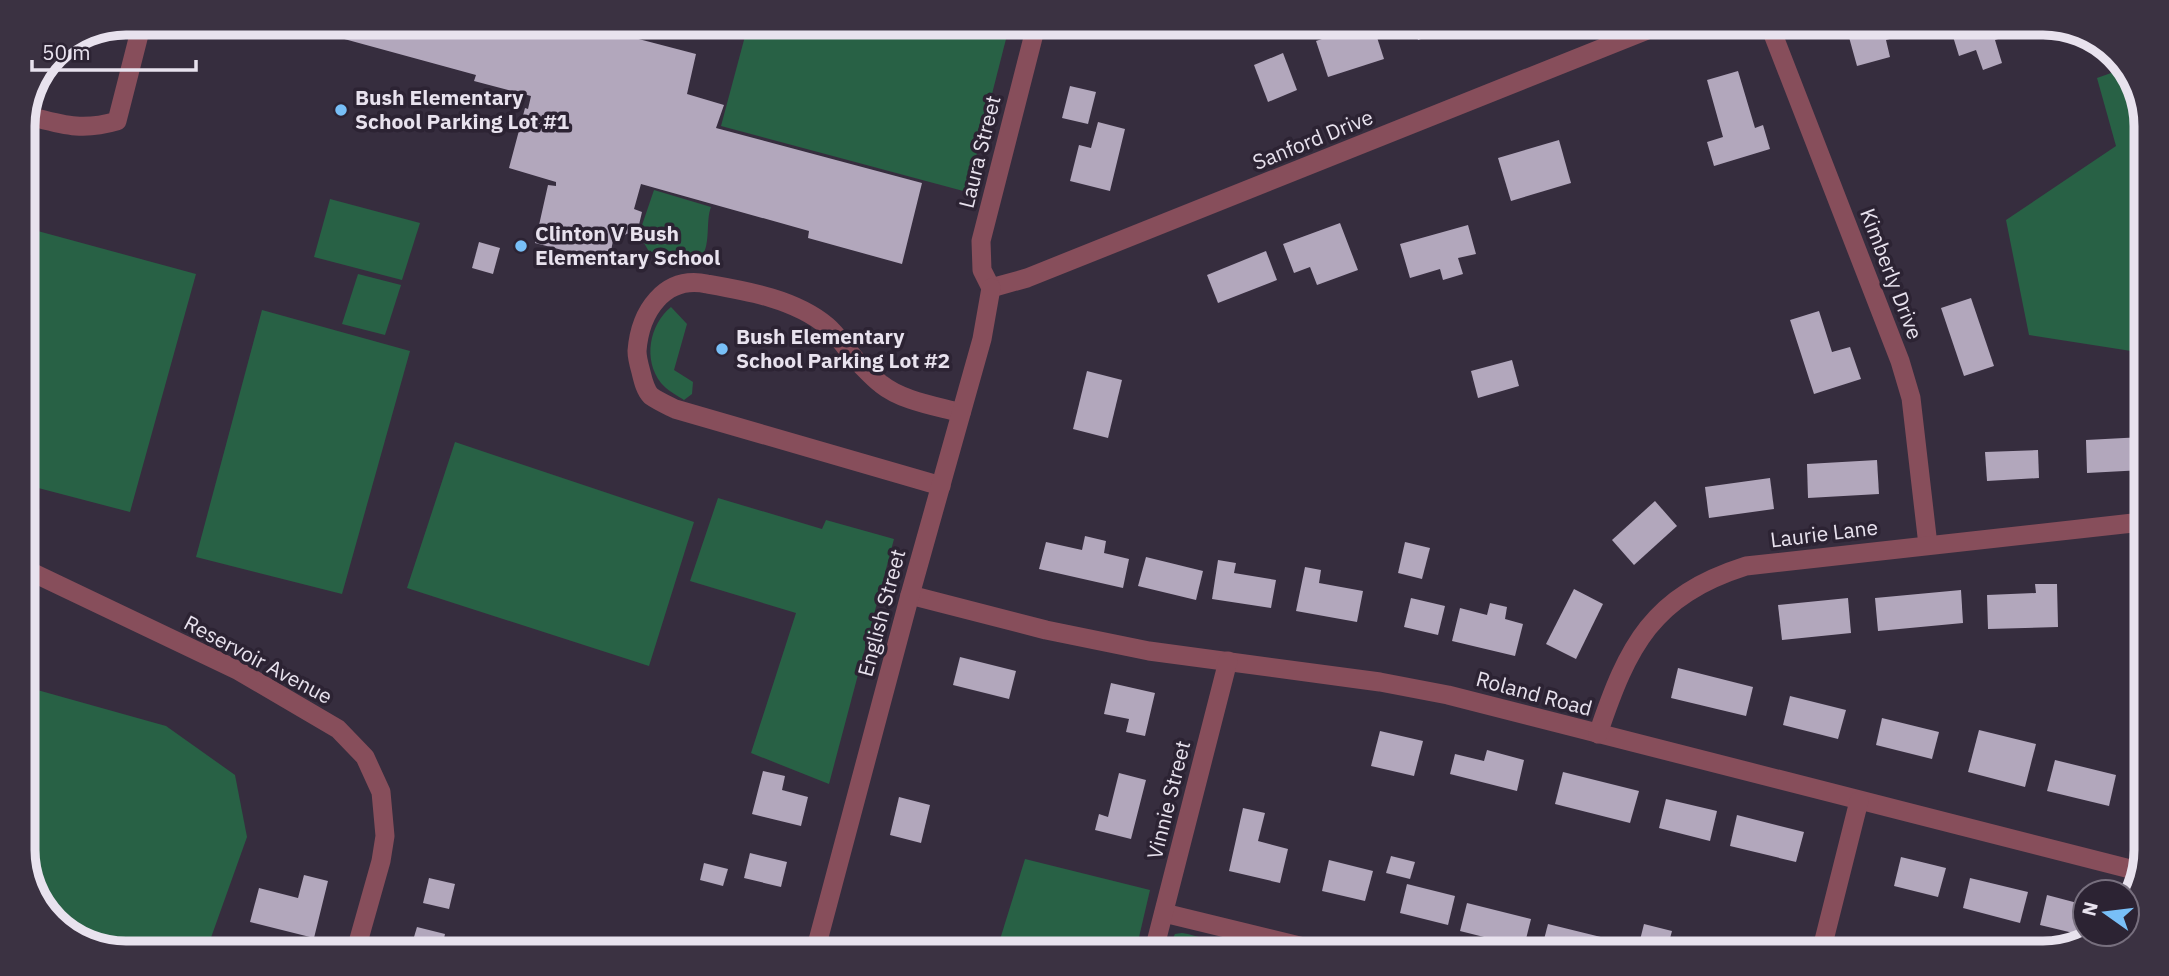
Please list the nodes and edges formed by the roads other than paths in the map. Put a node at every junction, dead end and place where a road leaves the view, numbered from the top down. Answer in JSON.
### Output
{"nodes":[{"id":1,"x":139,"y":35,"type":"edge"},
{"id":2,"x":1033,"y":35,"type":"edge"},
{"id":3,"x":1635,"y":35,"type":"edge"},
{"id":4,"x":1773,"y":35,"type":"edge"},
{"id":5,"x":35,"y":118,"type":"edge"},
{"id":6,"x":991,"y":289,"type":"junction"},
{"id":7,"x":961,"y":412,"type":"junction"},
{"id":8,"x":941,"y":486,"type":"junction"},
{"id":9,"x":2134,"y":523,"type":"edge"},
{"id":10,"x":1928,"y":545,"type":"junction"},
{"id":11,"x":35,"y":574,"type":"edge"},
{"id":12,"x":910,"y":595,"type":"junction"},
{"id":13,"x":1228,"y":662,"type":"junction"},
{"id":14,"x":1598,"y":734,"type":"junction"},
{"id":15,"x":1859,"y":801,"type":"junction"},
{"id":16,"x":2132,"y":869,"type":"edge"},
{"id":17,"x":1164,"y":913,"type":"junction"},
{"id":18,"x":358,"y":941,"type":"edge"},
{"id":19,"x":818,"y":941,"type":"edge"},
{"id":20,"x":1156,"y":941,"type":"edge"},
{"id":21,"x":1279,"y":941,"type":"edge"},
{"id":22,"x":1824,"y":941,"type":"edge"}],
"edges":[{"from":1,"to":5,"type":"street"},
{"from":2,"to":6,"type":"street","name":"Laura Street"},
{"from":3,"to":6,"type":"street","name":"Sanford Drive"},
{"from":4,"to":10,"type":"street","name":"Kimberly Drive"},
{"from":6,"to":7,"type":"street","name":"English Street"},
{"from":7,"to":8,"type":"street","name":"English Street"},
{"from":7,"to":8,"type":"street"},
{"from":8,"to":12,"type":"street","name":"English Street"},
{"from":9,"to":10,"type":"street","name":"Laurie Lane"},
{"from":10,"to":14,"type":"street","name":"Laurie Lane"},
{"from":11,"to":18,"type":"street","name":"Reservoir Avenue"},
{"from":12,"to":13,"type":"street","name":"Roland Road"},
{"from":12,"to":19,"type":"street","name":"English Street"},
{"from":13,"to":14,"type":"street","name":"Roland Road"},
{"from":13,"to":17,"type":"street","name":"Vinnie Street"},
{"from":14,"to":15,"type":"street","name":"Roland Road"},
{"from":15,"to":16,"type":"street","name":"Roland Road"},
{"from":15,"to":22,"type":"street"},
{"from":17,"to":20,"type":"street","name":"Vinnie Street"},
{"from":17,"to":21,"type":"street"}]}
